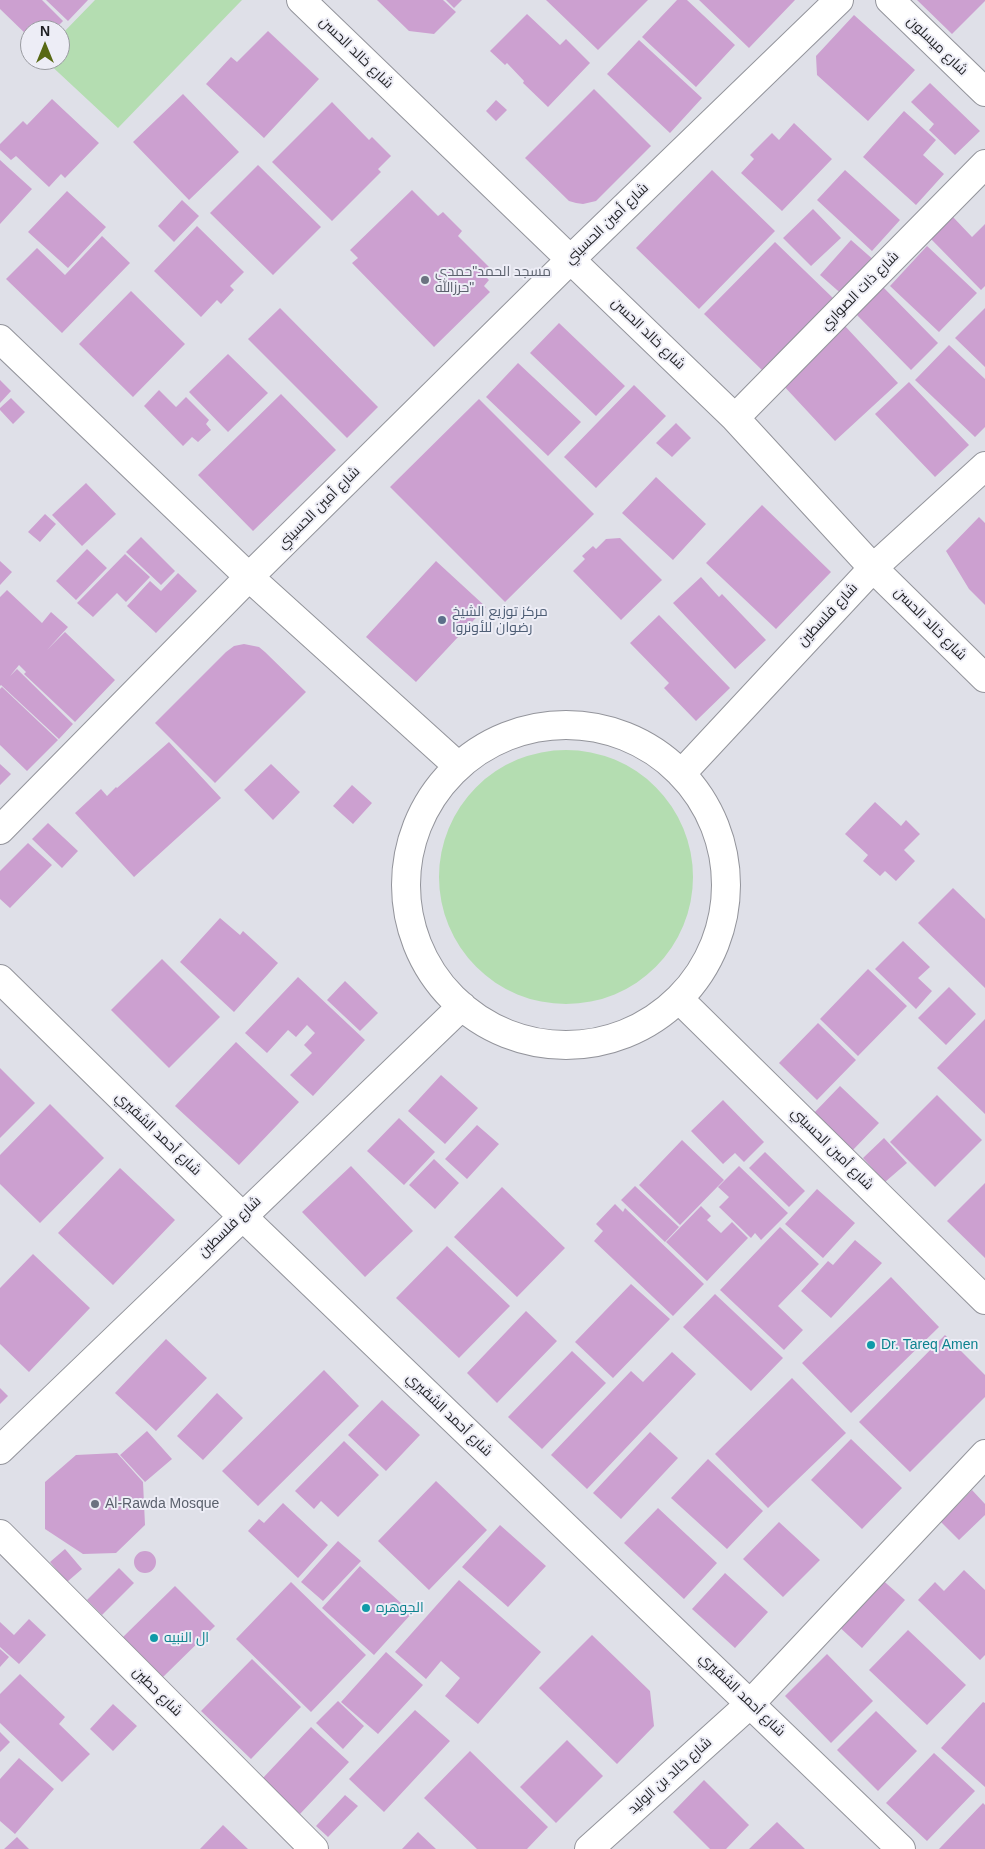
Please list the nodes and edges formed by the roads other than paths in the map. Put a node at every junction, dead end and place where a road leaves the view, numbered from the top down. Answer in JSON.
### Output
{"nodes":[{"id":1,"x":301,"y":0,"type":"edge"},
{"id":2,"x":839,"y":0,"type":"edge"},
{"id":3,"x":890,"y":0,"type":"edge"},
{"id":4,"x":985,"y":92,"type":"edge"},
{"id":5,"x":985,"y":164,"type":"edge"},
{"id":6,"x":570,"y":260,"type":"junction"},
{"id":7,"x":0,"y":339,"type":"edge"},
{"id":8,"x":735,"y":418,"type":"junction"},
{"id":9,"x":985,"y":466,"type":"edge"},
{"id":10,"x":873,"y":568,"type":"junction"},
{"id":11,"x":249,"y":577,"type":"junction"},
{"id":12,"x":985,"y":678,"type":"edge"},
{"id":13,"x":458,"y":766,"type":"junction"},
{"id":14,"x":681,"y":774,"type":"junction"},
{"id":15,"x":0,"y":830,"type":"edge"},
{"id":16,"x":0,"y":979,"type":"edge"},
{"id":17,"x":678,"y":999,"type":"junction"},
{"id":18,"x":462,"y":1006,"type":"junction"},
{"id":19,"x":242,"y":1216,"type":"junction"},
{"id":20,"x":985,"y":1300,"type":"edge"},
{"id":21,"x":0,"y":1450,"type":"edge"},
{"id":22,"x":985,"y":1454,"type":"edge"},
{"id":23,"x":0,"y":1534,"type":"edge"},
{"id":24,"x":750,"y":1704,"type":"junction"},
{"id":25,"x":314,"y":1849,"type":"edge"},
{"id":26,"x":589,"y":1849,"type":"edge"},
{"id":27,"x":901,"y":1849,"type":"edge"}],
"edges":[{"from":1,"to":6,"type":"street","name":"شارع خالد الحسن"},
{"from":2,"to":6,"type":"street","name":"شارع أمين الحسيني"},
{"from":3,"to":4,"type":"street","name":"شارع ميسلون"},
{"from":5,"to":8,"type":"street","name":"شارع ذات الصواري"},
{"from":6,"to":8,"type":"street","name":"شارع خالد الحسن"},
{"from":6,"to":11,"type":"street","name":"شارع أمين الحسيني"},
{"from":7,"to":11,"type":"street"},
{"from":8,"to":10,"type":"street","name":"شارع خالد الحسن"},
{"from":9,"to":10,"type":"street","name":"شارع فلسطين"},
{"from":10,"to":12,"type":"street","name":"شارع خالد الحسن"},
{"from":10,"to":14,"type":"street","name":"شارع فلسطين"},
{"from":11,"to":13,"type":"street"},
{"from":11,"to":15,"type":"street","name":"شارع أمين الحسيني"},
{"from":13,"to":14,"type":"street"},
{"from":13,"to":18,"type":"street"},
{"from":14,"to":17,"type":"street"},
{"from":16,"to":19,"type":"street","name":"شارع أحمد الشقيري"},
{"from":17,"to":18,"type":"street"},
{"from":17,"to":20,"type":"street","name":"شارع أمين الحسيني"},
{"from":18,"to":19,"type":"street","name":"شارع فلسطين"},
{"from":19,"to":21,"type":"street","name":"شارع فلسطين"},
{"from":19,"to":24,"type":"street","name":"شارع أحمد الشقيري"},
{"from":22,"to":24,"type":"street","name":"شارع خالد بن الوليد"},
{"from":23,"to":25,"type":"street","name":"شارع حطين"},
{"from":24,"to":26,"type":"street","name":"شارع خالد بن الوليد"},
{"from":24,"to":27,"type":"street","name":"شارع أحمد الشقيري"}]}
